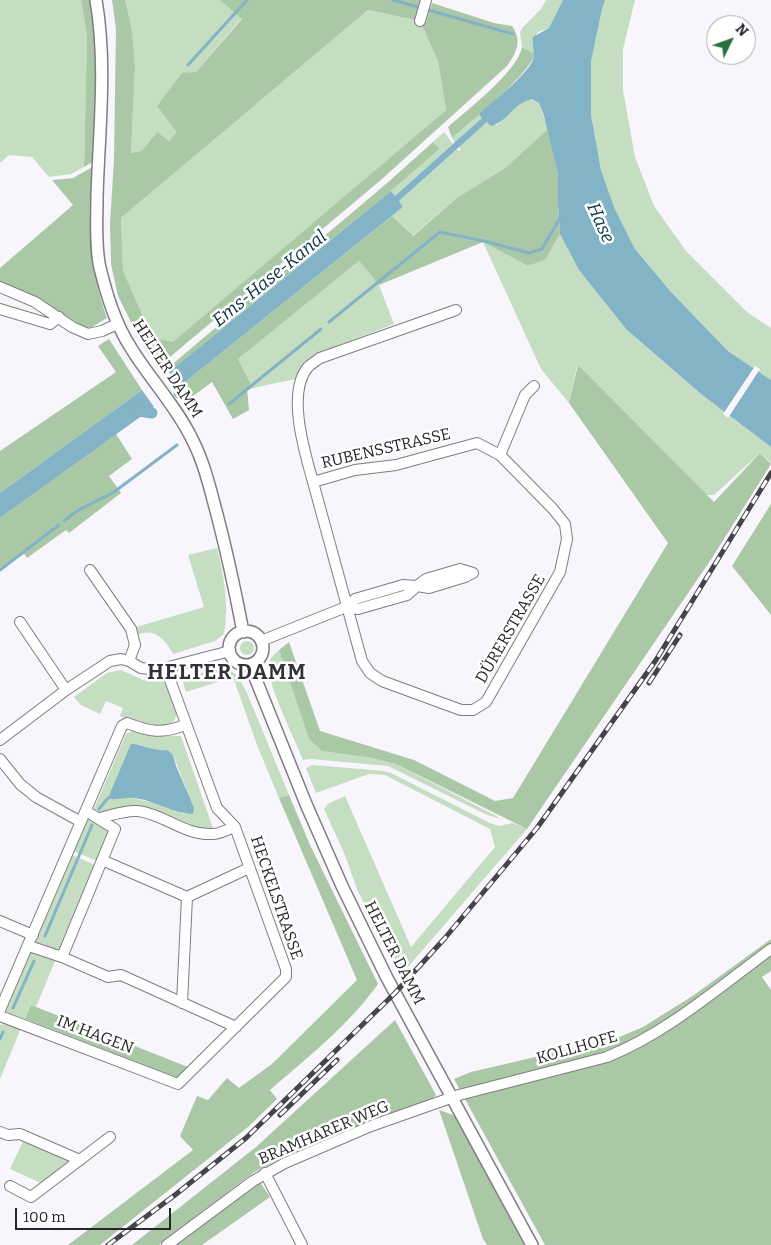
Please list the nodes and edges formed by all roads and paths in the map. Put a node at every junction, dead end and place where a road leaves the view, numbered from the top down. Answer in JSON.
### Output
{"nodes":[{"id":1,"x":96,"y":0,"type":"edge"},
{"id":2,"x":426,"y":2,"type":"edge"},
{"id":3,"x":421,"y":18,"type":"dead end"},
{"id":4,"x":0,"y":287,"type":"edge"},
{"id":5,"x":0,"y":309,"type":"edge"},
{"id":6,"x":456,"y":310,"type":"dead end"},
{"id":7,"x":59,"y":317,"type":"junction"},
{"id":8,"x":117,"y":324,"type":"junction"},
{"id":9,"x":534,"y":386,"type":"dead end"},
{"id":10,"x":500,"y":455,"type":"junction"},
{"id":11,"x":314,"y":482,"type":"junction"},
{"id":12,"x":565,"y":524,"type":"joint"},
{"id":13,"x":90,"y":570,"type":"dead end"},
{"id":14,"x":416,"y":586,"type":"dead end"},
{"id":15,"x":346,"y":607,"type":"junction"},
{"id":16,"x":20,"y":622,"type":"dead end"},
{"id":17,"x":243,"y":632,"type":"junction"},
{"id":18,"x":261,"y":641,"type":"junction"},
{"id":19,"x":230,"y":652,"type":"junction"},
{"id":20,"x":129,"y":661,"type":"junction"},
{"id":21,"x":250,"y":664,"type":"junction"},
{"id":22,"x":166,"y":669,"type":"junction"},
{"id":23,"x":66,"y":690,"type":"junction"},
{"id":24,"x":186,"y":725,"type":"junction"},
{"id":25,"x":0,"y":740,"type":"edge"},
{"id":26,"x":0,"y":759,"type":"edge"},
{"id":27,"x":86,"y":811,"type":"junction"},
{"id":28,"x":100,"y":818,"type":"junction"},
{"id":29,"x":81,"y":822,"type":"junction"},
{"id":30,"x":235,"y":827,"type":"junction"},
{"id":31,"x":102,"y":860,"type":"junction"},
{"id":32,"x":249,"y":868,"type":"junction"},
{"id":33,"x":187,"y":898,"type":"junction"},
{"id":34,"x":0,"y":921,"type":"edge"},
{"id":35,"x":33,"y":935,"type":"junction"},
{"id":36,"x":29,"y":946,"type":"junction"},
{"id":37,"x":771,"y":949,"type":"edge"},
{"id":38,"x":62,"y":957,"type":"junction"},
{"id":39,"x":182,"y":1003,"type":"junction"},
{"id":40,"x":0,"y":1010,"type":"edge"},
{"id":41,"x":0,"y":1016,"type":"edge"},
{"id":42,"x":236,"y":1027,"type":"junction"},
{"id":43,"x":178,"y":1084,"type":"joint"},
{"id":44,"x":452,"y":1098,"type":"junction"},
{"id":45,"x":0,"y":1132,"type":"edge"},
{"id":46,"x":110,"y":1137,"type":"dead end"},
{"id":47,"x":80,"y":1160,"type":"junction"},
{"id":48,"x":265,"y":1173,"type":"junction"},
{"id":49,"x":10,"y":1186,"type":"dead end"},
{"id":50,"x":167,"y":1245,"type":"edge"},
{"id":51,"x":302,"y":1245,"type":"edge"},
{"id":52,"x":532,"y":1245,"type":"edge"}],
"edges":[{"from":1,"to":8,"type":"street","name":"HELTER DAMM"},
{"from":2,"to":3,"type":"street"},
{"from":4,"to":7,"type":"street"},
{"from":5,"to":7,"type":"street"},
{"from":6,"to":11,"type":"street"},
{"from":7,"to":8,"type":"street"},
{"from":8,"to":17,"type":"street","name":"HELTER DAMM"},
{"from":9,"to":10,"type":"street"},
{"from":10,"to":11,"type":"street","name":"RUBENSSTRASSE"},
{"from":10,"to":12,"type":"street","name":"RUBENSSTRASSE"},
{"from":11,"to":15,"type":"street","name":"RUBENSSTRASSE"},
{"from":12,"to":15,"type":"street","name":"DÜRERSTRASSE"},
{"from":13,"to":20,"type":"street"},
{"from":14,"to":15,"type":"street"},
{"from":15,"to":18,"type":"street"},
{"from":16,"to":23,"type":"street"},
{"from":17,"to":18,"type":"street"},
{"from":17,"to":19,"type":"street"},
{"from":18,"to":21,"type":"street"},
{"from":19,"to":21,"type":"street"},
{"from":19,"to":22,"type":"street"},
{"from":20,"to":22,"type":"street"},
{"from":20,"to":23,"type":"street"},
{"from":21,"to":44,"type":"street","name":"HELTER DAMM"},
{"from":22,"to":24,"type":"street"},
{"from":23,"to":25,"type":"street"},
{"from":24,"to":27,"type":"street"},
{"from":24,"to":30,"type":"street"},
{"from":26,"to":29,"type":"street"},
{"from":27,"to":28,"type":"street"},
{"from":27,"to":29,"type":"street"},
{"from":28,"to":30,"type":"street"},
{"from":28,"to":31,"type":"street"},
{"from":29,"to":35,"type":"street"},
{"from":30,"to":32,"type":"street","name":"HECKELSTRASSE"},
{"from":31,"to":33,"type":"street"},
{"from":31,"to":38,"type":"street"},
{"from":32,"to":33,"type":"street"},
{"from":32,"to":42,"type":"street","name":"HECKELSTRASSE"},
{"from":33,"to":39,"type":"street"},
{"from":34,"to":35,"type":"street"},
{"from":35,"to":36,"type":"street"},
{"from":36,"to":38,"type":"street"},
{"from":36,"to":40,"type":"street"},
{"from":37,"to":44,"type":"street","name":"KOLLHOFE"},
{"from":38,"to":39,"type":"street"},
{"from":39,"to":42,"type":"street"},
{"from":41,"to":43,"type":"street","name":"IM HAGEN"},
{"from":42,"to":43,"type":"street","name":"HECKELSTRASSE"},
{"from":44,"to":48,"type":"street","name":"BRAMHARER WEG"},
{"from":44,"to":52,"type":"street","name":"HELTER DAMM"},
{"from":45,"to":47,"type":"street"},
{"from":46,"to":47,"type":"street"},
{"from":47,"to":49,"type":"street"},
{"from":48,"to":50,"type":"street","name":"BRAMHARER WEG"},
{"from":48,"to":51,"type":"street"}]}
